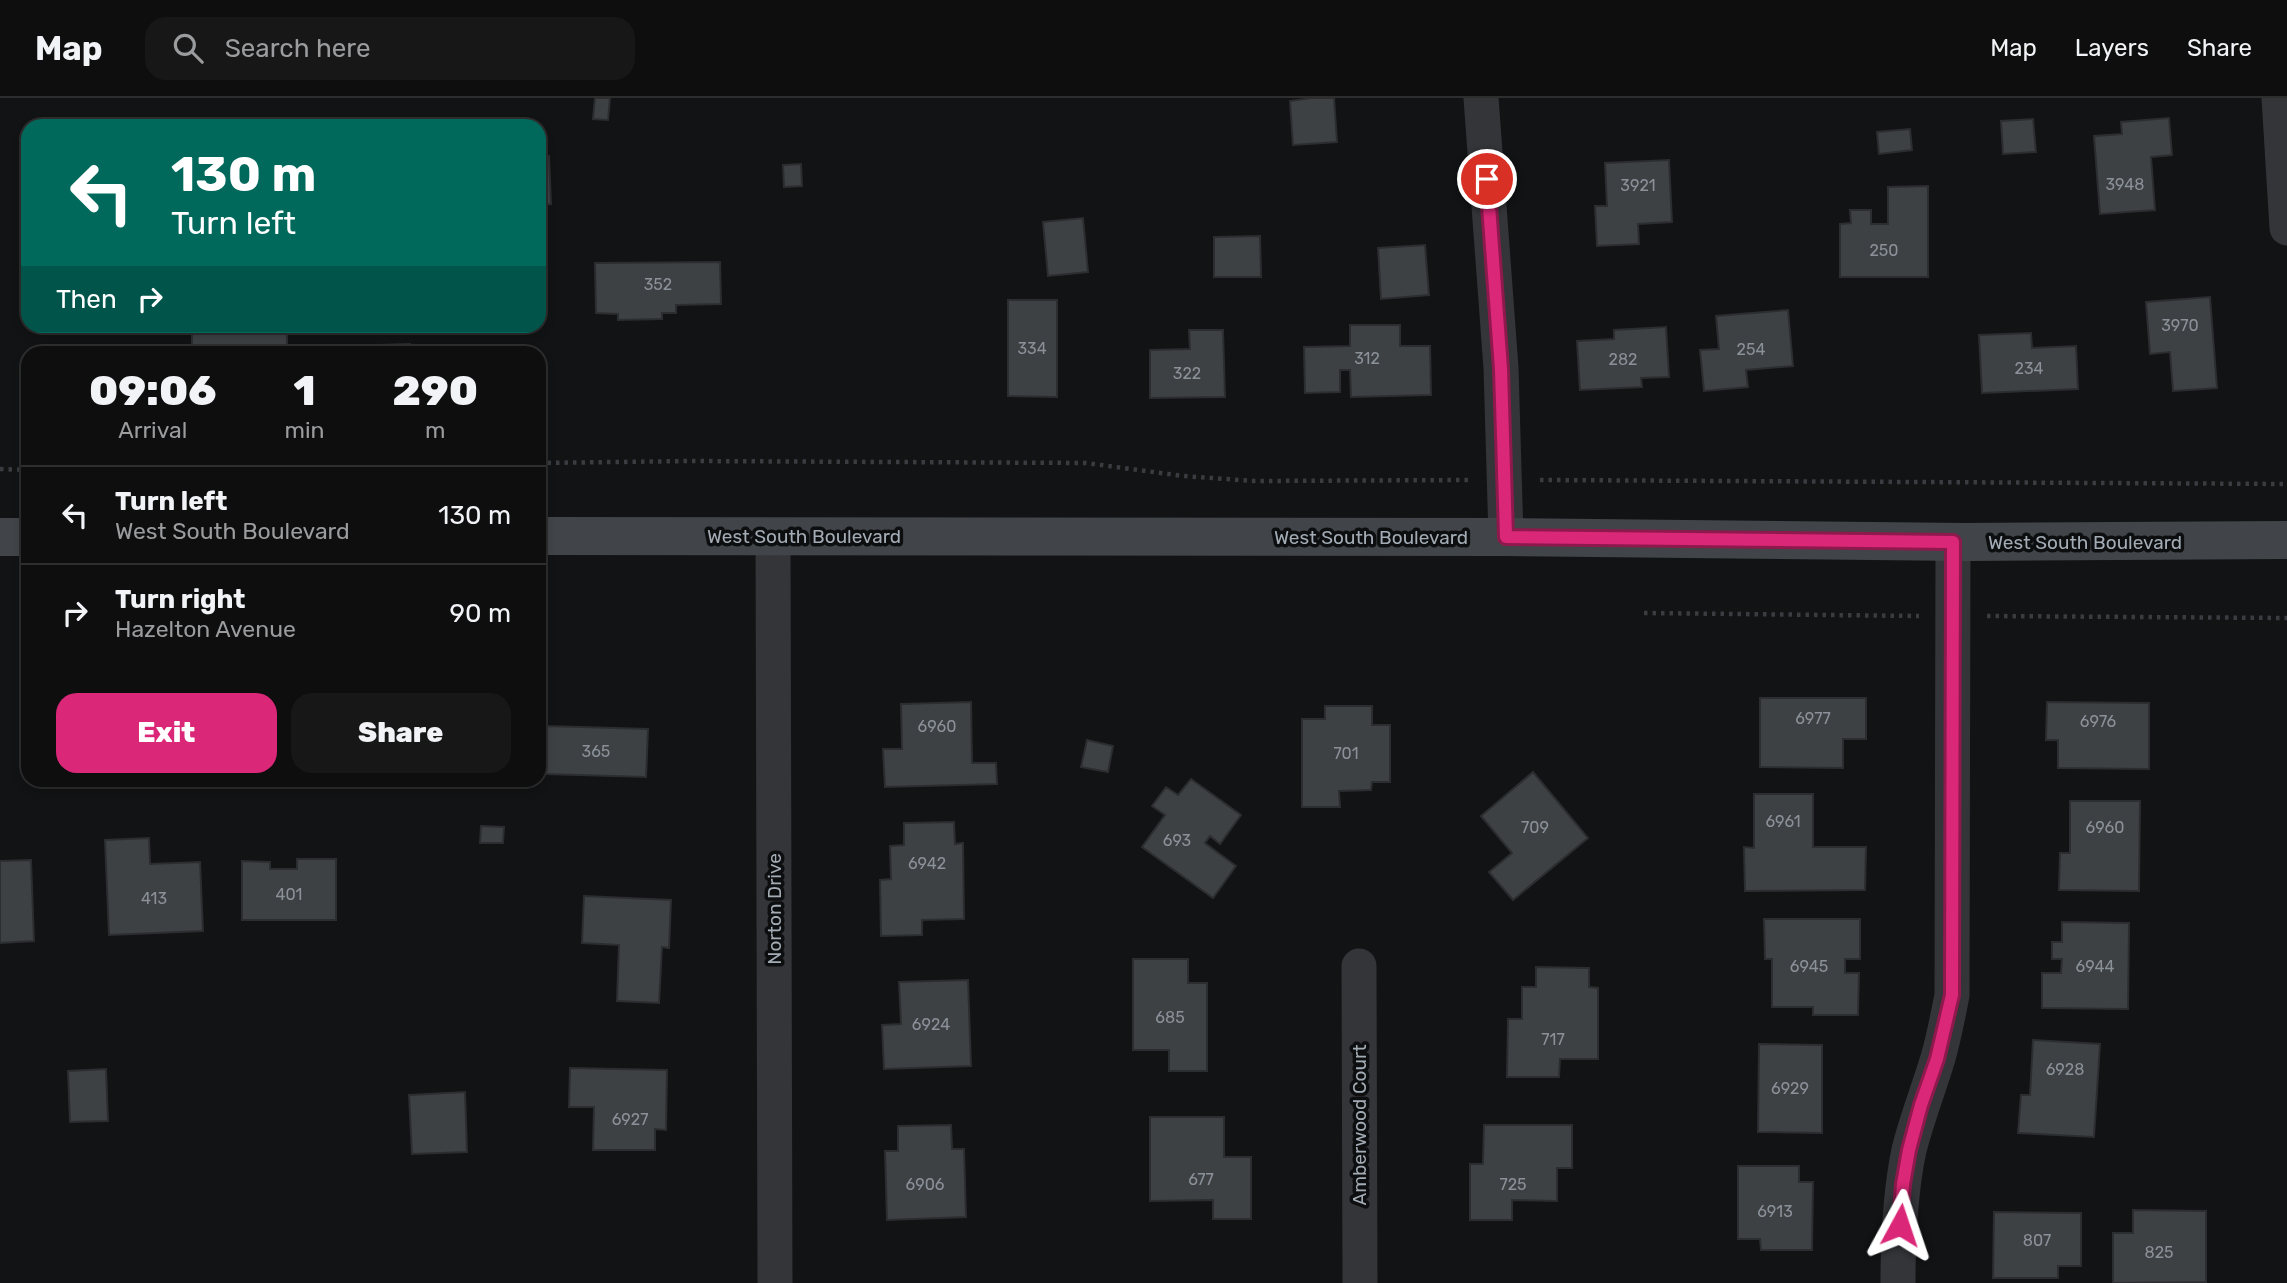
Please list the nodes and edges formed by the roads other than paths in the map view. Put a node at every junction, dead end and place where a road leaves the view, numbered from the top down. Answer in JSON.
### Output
{"nodes":[{"id":1,"x":1481,"y":98,"type":"edge"},
{"id":2,"x":2279,"y":98,"type":"edge"},
{"id":3,"x":2287,"y":228,"type":"edge"},
{"id":4,"x":546,"y":536,"type":"edge"},
{"id":5,"x":773,"y":536,"type":"junction"},
{"id":6,"x":0,"y":537,"type":"edge"},
{"id":7,"x":21,"y":537,"type":"edge"},
{"id":8,"x":1506,"y":537,"type":"junction"},
{"id":9,"x":2287,"y":540,"type":"edge"},
{"id":10,"x":1953,"y":542,"type":"junction"},
{"id":11,"x":1359,"y":967,"type":"dead end"},
{"id":12,"x":775,"y":1283,"type":"edge"},
{"id":13,"x":1360,"y":1283,"type":"edge"},
{"id":14,"x":1898,"y":1283,"type":"edge"}],
"edges":[{"from":1,"to":8,"type":"street"},
{"from":2,"to":3,"type":"street"},
{"from":4,"to":5,"type":"street","name":"West South Boulevard"},
{"from":5,"to":8,"type":"street","name":"West South Boulevard"},
{"from":5,"to":12,"type":"street","name":"Norton Drive"},
{"from":6,"to":7,"type":"street"},
{"from":8,"to":10,"type":"street","name":"West South Boulevard"},
{"from":9,"to":10,"type":"street","name":"West South Boulevard"},
{"from":10,"to":14,"type":"street"},
{"from":11,"to":13,"type":"street","name":"Amberwood Court"}]}
